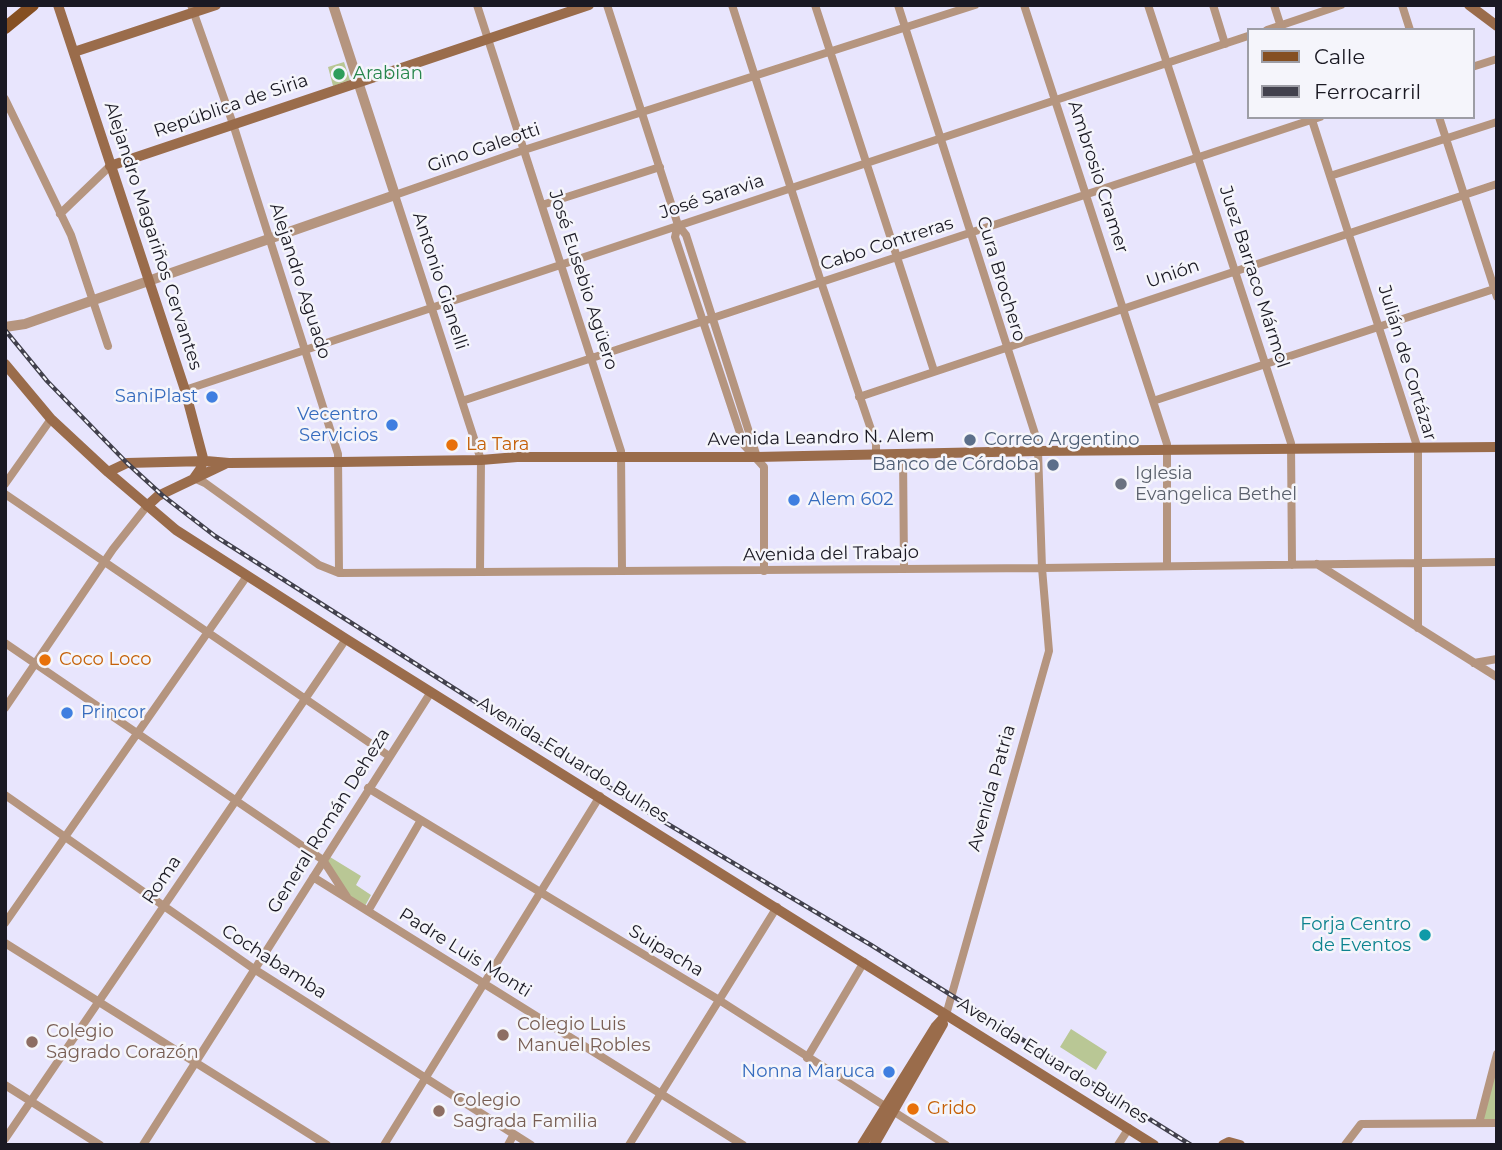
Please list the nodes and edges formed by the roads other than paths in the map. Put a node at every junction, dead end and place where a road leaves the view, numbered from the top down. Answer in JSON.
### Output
{"nodes":[{"id":1,"x":33,"y":5,"type":"edge"},
{"id":2,"x":58,"y":5,"type":"edge"},
{"id":3,"x":216,"y":5,"type":"edge"},
{"id":4,"x":332,"y":5,"type":"edge"},
{"id":5,"x":477,"y":5,"type":"edge"},
{"id":6,"x":589,"y":5,"type":"edge"},
{"id":7,"x":607,"y":5,"type":"edge"},
{"id":8,"x":732,"y":5,"type":"edge"},
{"id":9,"x":815,"y":5,"type":"edge"},
{"id":10,"x":898,"y":5,"type":"edge"},
{"id":11,"x":975,"y":5,"type":"edge"},
{"id":12,"x":1024,"y":5,"type":"edge"},
{"id":13,"x":1147,"y":5,"type":"edge"},
{"id":14,"x":1213,"y":5,"type":"edge"},
{"id":15,"x":1274,"y":5,"type":"edge"},
{"id":16,"x":1341,"y":5,"type":"edge"},
{"id":17,"x":1402,"y":5,"type":"edge"},
{"id":18,"x":1469,"y":5,"type":"edge"},
{"id":19,"x":192,"y":9,"type":"edge"},
{"id":20,"x":1497,"y":26,"type":"edge"},
{"id":21,"x":5,"y":27,"type":"edge"},
{"id":22,"x":905,"y":28,"type":"junction"},
{"id":23,"x":1281,"y":28,"type":"edge"},
{"id":24,"x":1409,"y":28,"type":"edge"},
{"id":25,"x":1246,"y":37,"type":"edge"},
{"id":26,"x":488,"y":39,"type":"junction"},
{"id":27,"x":1225,"y":44,"type":"junction"},
{"id":28,"x":74,"y":52,"type":"junction"},
{"id":29,"x":830,"y":52,"type":"junction"},
{"id":30,"x":1497,"y":59,"type":"edge"},
{"id":31,"x":1167,"y":63,"type":"junction"},
{"id":32,"x":1474,"y":66,"type":"edge"},
{"id":33,"x":754,"y":76,"type":"junction"},
{"id":34,"x":358,"y":82,"type":"junction"},
{"id":35,"x":5,"y":99,"type":"edge"},
{"id":36,"x":1056,"y":100,"type":"junction"},
{"id":37,"x":642,"y":112,"type":"junction"},
{"id":38,"x":1311,"y":119,"type":"edge"},
{"id":39,"x":1314,"y":119,"type":"edge"},
{"id":40,"x":1439,"y":119,"type":"edge"},
{"id":41,"x":1497,"y":122,"type":"edge"},
{"id":42,"x":233,"y":124,"type":"junction"},
{"id":43,"x":940,"y":138,"type":"junction"},
{"id":44,"x":1446,"y":139,"type":"junction"},
{"id":45,"x":524,"y":150,"type":"junction"},
{"id":46,"x":1198,"y":158,"type":"junction"},
{"id":47,"x":866,"y":163,"type":"junction"},
{"id":48,"x":110,"y":166,"type":"junction"},
{"id":49,"x":660,"y":167,"type":"junction"},
{"id":50,"x":1330,"y":176,"type":"junction"},
{"id":51,"x":1497,"y":184,"type":"edge"},
{"id":52,"x":790,"y":188,"type":"junction"},
{"id":53,"x":1087,"y":194,"type":"junction"},
{"id":54,"x":395,"y":195,"type":"junction"},
{"id":55,"x":1463,"y":195,"type":"junction"},
{"id":56,"x":542,"y":205,"type":"junction"},
{"id":57,"x":60,"y":214,"type":"junction"},
{"id":58,"x":678,"y":225,"type":"junction"},
{"id":59,"x":1349,"y":232,"type":"junction"},
{"id":60,"x":970,"y":233,"type":"junction"},
{"id":61,"x":270,"y":239,"type":"junction"},
{"id":62,"x":897,"y":257,"type":"junction"},
{"id":63,"x":561,"y":264,"type":"junction"},
{"id":64,"x":1235,"y":270,"type":"junction"},
{"id":65,"x":149,"y":281,"type":"junction"},
{"id":66,"x":821,"y":282,"type":"junction"},
{"id":67,"x":1496,"y":291,"type":"edge"},
{"id":68,"x":94,"y":300,"type":"junction"},
{"id":69,"x":431,"y":306,"type":"junction"},
{"id":70,"x":1124,"y":307,"type":"junction"},
{"id":71,"x":708,"y":319,"type":"junction"},
{"id":72,"x":1380,"y":326,"type":"junction"},
{"id":73,"x":5,"y":327,"type":"edge"},
{"id":74,"x":108,"y":345,"type":"dead end"},
{"id":75,"x":1005,"y":347,"type":"junction"},
{"id":76,"x":306,"y":349,"type":"junction"},
{"id":77,"x":592,"y":358,"type":"junction"},
{"id":78,"x":1266,"y":363,"type":"junction"},
{"id":79,"x":5,"y":364,"type":"edge"},
{"id":80,"x":934,"y":371,"type":"junction"},
{"id":81,"x":185,"y":390,"type":"junction"},
{"id":82,"x":859,"y":397,"type":"junction"},
{"id":83,"x":463,"y":401,"type":"junction"},
{"id":84,"x":1153,"y":401,"type":"junction"},
{"id":85,"x":51,"y":419,"type":"junction"},
{"id":86,"x":1497,"y":447,"type":"edge"},
{"id":87,"x":1292,"y":449,"type":"junction"},
{"id":88,"x":1418,"y":449,"type":"junction"},
{"id":89,"x":1167,"y":450,"type":"junction"},
{"id":90,"x":1038,"y":451,"type":"junction"},
{"id":91,"x":903,"y":454,"type":"junction"},
{"id":92,"x":876,"y":455,"type":"junction"},
{"id":93,"x":757,"y":457,"type":"junction"},
{"id":94,"x":623,"y":458,"type":"junction"},
{"id":95,"x":481,"y":460,"type":"junction"},
{"id":96,"x":203,"y":461,"type":"junction"},
{"id":97,"x":339,"y":462,"type":"junction"},
{"id":98,"x":229,"y":463,"type":"junction"},
{"id":99,"x":108,"y":472,"type":"junction"},
{"id":100,"x":194,"y":478,"type":"junction"},
{"id":101,"x":5,"y":484,"type":"edge"},
{"id":102,"x":5,"y":494,"type":"edge"},
{"id":103,"x":147,"y":506,"type":"junction"},
{"id":104,"x":1497,"y":562,"type":"edge"},
{"id":105,"x":104,"y":563,"type":"junction"},
{"id":106,"x":1419,"y":563,"type":"junction"},
{"id":107,"x":1317,"y":564,"type":"junction"},
{"id":108,"x":1292,"y":565,"type":"junction"},
{"id":109,"x":1167,"y":566,"type":"junction"},
{"id":110,"x":1042,"y":568,"type":"junction"},
{"id":111,"x":904,"y":569,"type":"junction"},
{"id":112,"x":622,"y":571,"type":"junction"},
{"id":113,"x":764,"y":571,"type":"junction"},
{"id":114,"x":480,"y":572,"type":"junction"},
{"id":115,"x":339,"y":573,"type":"junction"},
{"id":116,"x":247,"y":576,"type":"junction"},
{"id":117,"x":1418,"y":628,"type":"junction"},
{"id":118,"x":206,"y":633,"type":"junction"},
{"id":119,"x":346,"y":639,"type":"junction"},
{"id":120,"x":5,"y":643,"type":"edge"},
{"id":121,"x":1497,"y":659,"type":"edge"},
{"id":122,"x":1474,"y":663,"type":"junction"},
{"id":123,"x":36,"y":664,"type":"junction"},
{"id":124,"x":1497,"y":677,"type":"edge"},
{"id":125,"x":430,"y":692,"type":"junction"},
{"id":126,"x":305,"y":699,"type":"junction"},
{"id":127,"x":5,"y":708,"type":"edge"},
{"id":128,"x":138,"y":734,"type":"junction"},
{"id":129,"x":389,"y":756,"type":"junction"},
{"id":130,"x":368,"y":788,"type":"junction"},
{"id":131,"x":5,"y":795,"type":"edge"},
{"id":132,"x":600,"y":796,"type":"junction"},
{"id":133,"x":235,"y":800,"type":"junction"},
{"id":134,"x":421,"y":820,"type":"junction"},
{"id":135,"x":64,"y":837,"type":"junction"},
{"id":136,"x":323,"y":860,"type":"junction"},
{"id":137,"x":313,"y":877,"type":"junction"},
{"id":138,"x":540,"y":894,"type":"junction"},
{"id":139,"x":349,"y":900,"type":"junction"},
{"id":140,"x":163,"y":907,"type":"junction"},
{"id":141,"x":777,"y":908,"type":"junction"},
{"id":142,"x":368,"y":911,"type":"junction"},
{"id":143,"x":5,"y":923,"type":"edge"},
{"id":144,"x":5,"y":943,"type":"edge"},
{"id":145,"x":864,"y":962,"type":"junction"},
{"id":146,"x":254,"y":969,"type":"junction"},
{"id":147,"x":484,"y":984,"type":"junction"},
{"id":148,"x":719,"y":1000,"type":"junction"},
{"id":149,"x":99,"y":1002,"type":"junction"},
{"id":150,"x":946,"y":1015,"type":"junction"},
{"id":151,"x":807,"y":1058,"type":"junction"},
{"id":152,"x":1496,"y":1058,"type":"edge"},
{"id":153,"x":195,"y":1063,"type":"junction"},
{"id":154,"x":426,"y":1078,"type":"junction"},
{"id":155,"x":5,"y":1085,"type":"edge"},
{"id":156,"x":661,"y":1093,"type":"junction"},
{"id":157,"x":31,"y":1101,"type":"junction"},
{"id":158,"x":890,"y":1110,"type":"junction"},
{"id":159,"x":1479,"y":1123,"type":"junction"},
{"id":160,"x":1497,"y":1123,"type":"edge"},
{"id":161,"x":1129,"y":1128,"type":"junction"},
{"id":162,"x":514,"y":1135,"type":"junction"},
{"id":163,"x":5,"y":1139,"type":"edge"},
{"id":164,"x":875,"y":1144,"type":"edge"},
{"id":165,"x":100,"y":1145,"type":"edge"},
{"id":166,"x":143,"y":1145,"type":"edge"},
{"id":167,"x":327,"y":1145,"type":"edge"},
{"id":168,"x":384,"y":1145,"type":"edge"},
{"id":169,"x":508,"y":1145,"type":"edge"},
{"id":170,"x":531,"y":1145,"type":"edge"},
{"id":171,"x":629,"y":1145,"type":"edge"},
{"id":172,"x":743,"y":1145,"type":"edge"},
{"id":173,"x":862,"y":1145,"type":"edge"},
{"id":174,"x":946,"y":1145,"type":"edge"},
{"id":175,"x":1118,"y":1145,"type":"edge"},
{"id":176,"x":1154,"y":1145,"type":"edge"},
{"id":177,"x":1223,"y":1145,"type":"edge"},
{"id":178,"x":1240,"y":1145,"type":"edge"},
{"id":179,"x":1345,"y":1145,"type":"edge"}],
"edges":[{"from":1,"to":21,"type":"main road"},
{"from":2,"to":28,"type":"main road","name":"Alejandro Magariños Cervantes"},
{"from":3,"to":19,"type":"main road"},
{"from":4,"to":34,"type":"street","name":"Antonio Gianelli"},
{"from":5,"to":26,"type":"street","name":"José Eusebio Agüero"},
{"from":6,"to":26,"type":"main road","name":"República de Siria"},
{"from":7,"to":37,"type":"street"},
{"from":8,"to":33,"type":"street"},
{"from":9,"to":29,"type":"street"},
{"from":10,"to":22,"type":"street","name":"Cura Brochero"},
{"from":11,"to":22,"type":"street","name":"Gino Galeotti"},
{"from":12,"to":36,"type":"street","name":"Ambrosio Cramer"},
{"from":13,"to":31,"type":"street","name":"Juez Barraco Mármol"},
{"from":14,"to":27,"type":"street"},
{"from":15,"to":23,"type":"street"},
{"from":16,"to":23,"type":"street"},
{"from":17,"to":24,"type":"street"},
{"from":18,"to":20,"type":"main road"},
{"from":19,"to":28,"type":"main road"},
{"from":19,"to":42,"type":"street","name":"Alejandro Aguado"},
{"from":22,"to":29,"type":"street","name":"Gino Galeotti"},
{"from":22,"to":43,"type":"street","name":"Cura Brochero"},
{"from":25,"to":27,"type":"street","name":"José Saravia"},
{"from":26,"to":34,"type":"main road","name":"República de Siria"},
{"from":26,"to":45,"type":"street","name":"José Eusebio Agüero"},
{"from":27,"to":31,"type":"street","name":"José Saravia"},
{"from":28,"to":48,"type":"main road","name":"Alejandro Magariños Cervantes"},
{"from":29,"to":33,"type":"street","name":"Gino Galeotti"},
{"from":29,"to":47,"type":"street"},
{"from":30,"to":32,"type":"street"},
{"from":31,"to":36,"type":"street","name":"José Saravia"},
{"from":31,"to":46,"type":"street","name":"Juez Barraco Mármol"},
{"from":33,"to":37,"type":"street","name":"Gino Galeotti"},
{"from":33,"to":52,"type":"street"},
{"from":34,"to":42,"type":"main road","name":"República de Siria"},
{"from":34,"to":54,"type":"street","name":"Antonio Gianelli"},
{"from":35,"to":57,"type":"street"},
{"from":36,"to":43,"type":"street","name":"José Saravia"},
{"from":36,"to":53,"type":"street","name":"Ambrosio Cramer"},
{"from":37,"to":45,"type":"street","name":"Gino Galeotti"},
{"from":37,"to":49,"type":"street"},
{"from":38,"to":46,"type":"street","name":"Cabo Contreras"},
{"from":39,"to":50,"type":"street","name":"Julián de Cortázar"},
{"from":40,"to":44,"type":"street"},
{"from":41,"to":44,"type":"street"},
{"from":42,"to":48,"type":"main road","name":"República de Siria"},
{"from":42,"to":61,"type":"street","name":"Alejandro Aguado"},
{"from":43,"to":47,"type":"street","name":"José Saravia"},
{"from":43,"to":60,"type":"street","name":"Cura Brochero"},
{"from":44,"to":50,"type":"street"},
{"from":44,"to":55,"type":"street"},
{"from":45,"to":54,"type":"street","name":"Gino Galeotti"},
{"from":45,"to":56,"type":"street","name":"José Eusebio Agüero"},
{"from":46,"to":53,"type":"street","name":"Cabo Contreras"},
{"from":46,"to":64,"type":"street","name":"Juez Barraco Mármol"},
{"from":47,"to":52,"type":"street","name":"José Saravia"},
{"from":47,"to":62,"type":"street"},
{"from":48,"to":57,"type":"street","name":"República de Siria"},
{"from":48,"to":65,"type":"main road","name":"Alejandro Magariños Cervantes"},
{"from":49,"to":56,"type":"street"},
{"from":49,"to":58,"type":"street"},
{"from":50,"to":59,"type":"street","name":"Julián de Cortázar"},
{"from":51,"to":55,"type":"street","name":"Unión"},
{"from":52,"to":58,"type":"street","name":"José Saravia"},
{"from":52,"to":66,"type":"street"},
{"from":53,"to":60,"type":"street","name":"Cabo Contreras"},
{"from":53,"to":70,"type":"street","name":"Ambrosio Cramer"},
{"from":54,"to":61,"type":"street","name":"Gino Galeotti"},
{"from":54,"to":69,"type":"street","name":"Antonio Gianelli"},
{"from":55,"to":59,"type":"street","name":"Unión"},
{"from":55,"to":67,"type":"street"},
{"from":56,"to":63,"type":"street","name":"José Eusebio Agüero"},
{"from":57,"to":68,"type":"street"},
{"from":58,"to":63,"type":"street","name":"José Saravia"},
{"from":58,"to":71,"type":"street"},
{"from":59,"to":64,"type":"street","name":"Unión"},
{"from":59,"to":72,"type":"street","name":"Julián de Cortázar"},
{"from":60,"to":62,"type":"street","name":"Cabo Contreras"},
{"from":60,"to":75,"type":"street","name":"Cura Brochero"},
{"from":61,"to":65,"type":"street","name":"Gino Galeotti"},
{"from":61,"to":76,"type":"street","name":"Alejandro Aguado"},
{"from":62,"to":66,"type":"street","name":"Cabo Contreras"},
{"from":62,"to":80,"type":"street"},
{"from":63,"to":69,"type":"street","name":"José Saravia"},
{"from":63,"to":77,"type":"street","name":"José Eusebio Agüero"},
{"from":64,"to":70,"type":"street","name":"Unión"},
{"from":64,"to":78,"type":"street","name":"Juez Barraco Mármol"},
{"from":65,"to":68,"type":"street","name":"Gino Galeotti"},
{"from":65,"to":81,"type":"main road","name":"Alejandro Magariños Cervantes"},
{"from":66,"to":71,"type":"street","name":"Cabo Contreras"},
{"from":66,"to":82,"type":"street"},
{"from":67,"to":72,"type":"street"},
{"from":68,"to":73,"type":"street","name":"Gino Galeotti"},
{"from":68,"to":74,"type":"street"},
{"from":69,"to":76,"type":"street","name":"José Saravia"},
{"from":69,"to":83,"type":"street","name":"Antonio Gianelli"},
{"from":70,"to":75,"type":"street","name":"Unión"},
{"from":70,"to":84,"type":"street","name":"Ambrosio Cramer"},
{"from":71,"to":77,"type":"street","name":"Cabo Contreras"},
{"from":71,"to":93,"type":"street"},
{"from":72,"to":78,"type":"street"},
{"from":72,"to":88,"type":"street","name":"Julián de Cortázar"},
{"from":75,"to":80,"type":"street","name":"Unión"},
{"from":75,"to":90,"type":"street","name":"Cura Brochero"},
{"from":76,"to":81,"type":"street","name":"José Saravia"},
{"from":76,"to":97,"type":"street","name":"Alejandro Aguado"},
{"from":77,"to":83,"type":"street","name":"Cabo Contreras"},
{"from":77,"to":94,"type":"street","name":"José Eusebio Agüero"},
{"from":78,"to":84,"type":"street"},
{"from":78,"to":87,"type":"street","name":"Juez Barraco Mármol"},
{"from":79,"to":85,"type":"main road","name":"Avenida Eduardo Bulnes"},
{"from":80,"to":82,"type":"street","name":"Unión"},
{"from":81,"to":96,"type":"main road","name":"Alejandro Magariños Cervantes"},
{"from":82,"to":92,"type":"street"},
{"from":83,"to":95,"type":"street","name":"Antonio Gianelli"},
{"from":84,"to":89,"type":"street","name":"Ambrosio Cramer"},
{"from":85,"to":99,"type":"main road","name":"Avenida Eduardo Bulnes"},
{"from":85,"to":101,"type":"street"},
{"from":86,"to":88,"type":"main road","name":"Avenida Leandro N. Alem"},
{"from":87,"to":88,"type":"main road","name":"Avenida Leandro N. Alem"},
{"from":87,"to":89,"type":"main road","name":"Avenida Leandro N. Alem"},
{"from":87,"to":108,"type":"street","name":"Juez Barraco Mármol"},
{"from":88,"to":106,"type":"street","name":"Julián de Cortázar"},
{"from":89,"to":90,"type":"main road","name":"Avenida Leandro N. Alem"},
{"from":89,"to":109,"type":"street","name":"Ambrosio Cramer"},
{"from":90,"to":91,"type":"main road","name":"Avenida Leandro N. Alem"},
{"from":90,"to":110,"type":"street","name":"Cura Brochero"},
{"from":91,"to":92,"type":"main road","name":"Avenida Leandro N. Alem"},
{"from":91,"to":111,"type":"street"},
{"from":92,"to":93,"type":"main road","name":"Avenida Leandro N. Alem"},
{"from":93,"to":94,"type":"main road","name":"Avenida Leandro N. Alem"},
{"from":93,"to":113,"type":"street"},
{"from":94,"to":95,"type":"main road","name":"Avenida Leandro N. Alem"},
{"from":94,"to":112,"type":"street","name":"José Eusebio Agüero"},
{"from":95,"to":97,"type":"main road","name":"Avenida Leandro N. Alem"},
{"from":95,"to":114,"type":"street","name":"Antonio Gianelli"},
{"from":96,"to":98,"type":"main road","name":"Avenida Leandro N. Alem"},
{"from":96,"to":99,"type":"main road","name":"Avenida Leandro N. Alem"},
{"from":96,"to":100,"type":"main road"},
{"from":97,"to":98,"type":"main road","name":"Avenida Leandro N. Alem"},
{"from":97,"to":115,"type":"street","name":"Alejandro Aguado"},
{"from":98,"to":100,"type":"main road","name":"Avenida Leandro N. Alem"},
{"from":99,"to":103,"type":"main road","name":"Avenida Eduardo Bulnes"},
{"from":100,"to":103,"type":"main road","name":"Avenida Leandro N. Alem"},
{"from":100,"to":115,"type":"street","name":"Avenida del Trabajo"},
{"from":102,"to":105,"type":"street"},
{"from":103,"to":105,"type":"street"},
{"from":103,"to":116,"type":"main road","name":"Avenida Eduardo Bulnes"},
{"from":104,"to":106,"type":"street","name":"Avenida del Trabajo"},
{"from":105,"to":118,"type":"street"},
{"from":105,"to":123,"type":"street"},
{"from":106,"to":107,"type":"street","name":"Avenida del Trabajo"},
{"from":106,"to":117,"type":"street","name":"Julián de Cortázar"},
{"from":107,"to":108,"type":"street","name":"Avenida del Trabajo"},
{"from":107,"to":117,"type":"street"},
{"from":108,"to":109,"type":"street","name":"Avenida del Trabajo"},
{"from":109,"to":110,"type":"street","name":"Avenida del Trabajo"},
{"from":110,"to":111,"type":"street","name":"Avenida del Trabajo"},
{"from":110,"to":150,"type":"street","name":"Avenida Patria"},
{"from":111,"to":113,"type":"street","name":"Avenida del Trabajo"},
{"from":112,"to":113,"type":"street","name":"Avenida del Trabajo"},
{"from":112,"to":114,"type":"street","name":"Avenida del Trabajo"},
{"from":114,"to":115,"type":"street","name":"Avenida del Trabajo"},
{"from":116,"to":118,"type":"street"},
{"from":116,"to":119,"type":"main road","name":"Avenida Eduardo Bulnes"},
{"from":117,"to":122,"type":"street"},
{"from":118,"to":126,"type":"street"},
{"from":118,"to":128,"type":"street"},
{"from":119,"to":125,"type":"main road","name":"Avenida Eduardo Bulnes"},
{"from":119,"to":126,"type":"street","name":"Roma"},
{"from":120,"to":123,"type":"street"},
{"from":121,"to":122,"type":"street"},
{"from":122,"to":124,"type":"street"},
{"from":123,"to":127,"type":"street"},
{"from":123,"to":128,"type":"street"},
{"from":125,"to":129,"type":"street","name":"General Román Deheza"},
{"from":125,"to":132,"type":"main road","name":"Avenida Eduardo Bulnes"},
{"from":126,"to":129,"type":"street"},
{"from":126,"to":133,"type":"street","name":"Roma"},
{"from":128,"to":133,"type":"street"},
{"from":128,"to":135,"type":"street"},
{"from":129,"to":130,"type":"street","name":"General Román Deheza"},
{"from":130,"to":134,"type":"street","name":"Suipacha"},
{"from":130,"to":136,"type":"street","name":"General Román Deheza"},
{"from":131,"to":135,"type":"street","name":"Cochabamba"},
{"from":132,"to":138,"type":"street"},
{"from":132,"to":141,"type":"main road","name":"Avenida Eduardo Bulnes"},
{"from":133,"to":136,"type":"street"},
{"from":133,"to":140,"type":"street","name":"Roma"},
{"from":134,"to":138,"type":"street","name":"Suipacha"},
{"from":134,"to":142,"type":"street"},
{"from":135,"to":140,"type":"street","name":"Cochabamba"},
{"from":135,"to":143,"type":"street"},
{"from":136,"to":137,"type":"street","name":"General Román Deheza"},
{"from":136,"to":139,"type":"street"},
{"from":137,"to":139,"type":"street","name":"Padre Luis Monti"},
{"from":137,"to":146,"type":"street","name":"General Román Deheza"},
{"from":138,"to":147,"type":"street"},
{"from":138,"to":148,"type":"street","name":"Suipacha"},
{"from":139,"to":142,"type":"street","name":"Padre Luis Monti"},
{"from":140,"to":146,"type":"street","name":"Cochabamba"},
{"from":140,"to":149,"type":"street","name":"Roma"},
{"from":141,"to":145,"type":"main road","name":"Avenida Eduardo Bulnes"},
{"from":141,"to":148,"type":"street"},
{"from":142,"to":147,"type":"street","name":"Padre Luis Monti"},
{"from":144,"to":149,"type":"street"},
{"from":145,"to":150,"type":"main road","name":"Avenida Eduardo Bulnes"},
{"from":145,"to":151,"type":"street"},
{"from":146,"to":153,"type":"street","name":"General Román Deheza"},
{"from":146,"to":154,"type":"street","name":"Cochabamba"},
{"from":147,"to":154,"type":"street"},
{"from":147,"to":156,"type":"street","name":"Padre Luis Monti"},
{"from":148,"to":151,"type":"street","name":"Suipacha"},
{"from":148,"to":156,"type":"street"},
{"from":149,"to":153,"type":"street"},
{"from":149,"to":157,"type":"street","name":"Roma"},
{"from":150,"to":158,"type":"main road","name":"Avenida Patria"},
{"from":150,"to":161,"type":"main road","name":"Avenida Eduardo Bulnes"},
{"from":151,"to":158,"type":"street","name":"Suipacha"},
{"from":152,"to":159,"type":"street"},
{"from":153,"to":166,"type":"street","name":"General Román Deheza"},
{"from":153,"to":167,"type":"street"},
{"from":154,"to":162,"type":"street","name":"Cochabamba"},
{"from":154,"to":168,"type":"street"},
{"from":155,"to":157,"type":"street"},
{"from":156,"to":171,"type":"street"},
{"from":156,"to":172,"type":"street","name":"Padre Luis Monti"},
{"from":157,"to":163,"type":"street","name":"Roma"},
{"from":157,"to":165,"type":"street"},
{"from":158,"to":164,"type":"main road","name":"Avenida Patria"},
{"from":158,"to":173,"type":"main road","name":"Avenida Patria"},
{"from":158,"to":174,"type":"street","name":"Suipacha"},
{"from":159,"to":160,"type":"street"},
{"from":159,"to":179,"type":"street"},
{"from":161,"to":175,"type":"street"},
{"from":161,"to":176,"type":"main road","name":"Avenida Eduardo Bulnes"},
{"from":162,"to":169,"type":"street"},
{"from":162,"to":170,"type":"street","name":"Cochabamba"},
{"from":177,"to":178,"type":"main road"}]}
